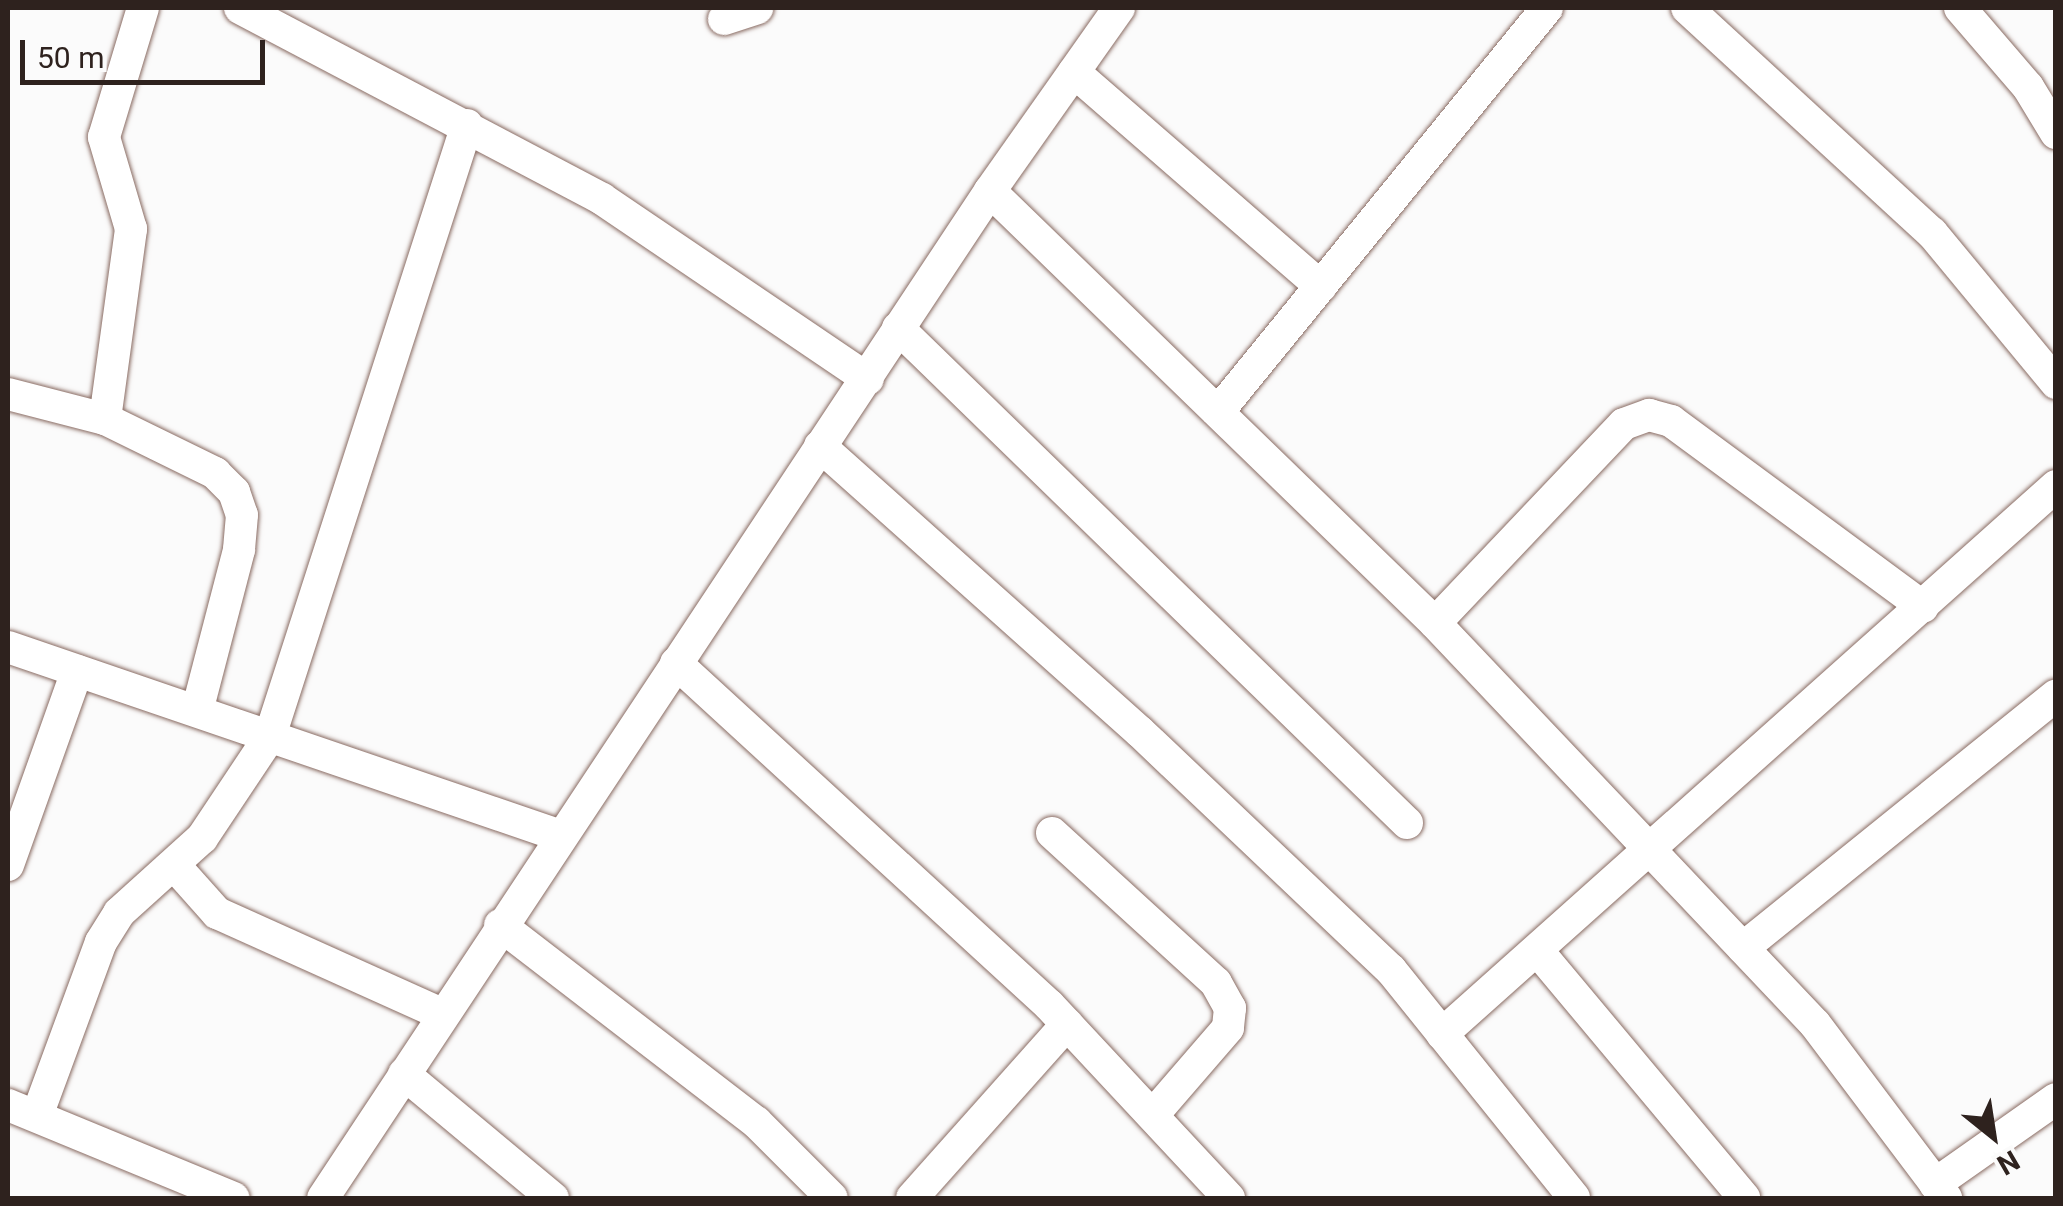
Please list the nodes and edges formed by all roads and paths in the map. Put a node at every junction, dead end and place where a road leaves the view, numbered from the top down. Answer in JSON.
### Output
{"nodes":[{"id":1,"x":142,"y":8,"type":"edge"},
{"id":2,"x":240,"y":8,"type":"edge"},
{"id":3,"x":757,"y":8,"type":"edge"},
{"id":4,"x":1120,"y":8,"type":"edge"},
{"id":5,"x":1547,"y":8,"type":"edge"},
{"id":6,"x":1687,"y":8,"type":"edge"},
{"id":7,"x":1960,"y":8,"type":"edge"},
{"id":8,"x":724,"y":19,"type":"dead end"},
{"id":9,"x":1074,"y":72,"type":"junction"},
{"id":10,"x":467,"y":125,"type":"junction"},
{"id":11,"x":2056,"y":133,"type":"edge"},
{"id":12,"x":990,"y":191,"type":"junction"},
{"id":13,"x":1321,"y":287,"type":"junction"},
{"id":14,"x":898,"y":328,"type":"junction"},
{"id":15,"x":868,"y":378,"type":"junction"},
{"id":16,"x":2056,"y":382,"type":"edge"},
{"id":17,"x":8,"y":394,"type":"edge"},
{"id":18,"x":1218,"y":412,"type":"junction"},
{"id":19,"x":104,"y":420,"type":"junction"},
{"id":20,"x":820,"y":446,"type":"junction"},
{"id":21,"x":2056,"y":486,"type":"edge"},
{"id":22,"x":1923,"y":607,"type":"junction"},
{"id":23,"x":1435,"y":623,"type":"junction"},
{"id":24,"x":8,"y":648,"type":"edge"},
{"id":25,"x":676,"y":663,"type":"junction"},
{"id":26,"x":78,"y":671,"type":"junction"},
{"id":27,"x":2056,"y":695,"type":"edge"},
{"id":28,"x":197,"y":711,"type":"junction"},
{"id":29,"x":270,"y":736,"type":"junction"},
{"id":30,"x":1408,"y":823,"type":"dead end"},
{"id":31,"x":1052,"y":833,"type":"dead end"},
{"id":32,"x":561,"y":836,"type":"junction"},
{"id":33,"x":1650,"y":850,"type":"junction"},
{"id":34,"x":8,"y":865,"type":"edge"},
{"id":35,"x":176,"y":868,"type":"junction"},
{"id":36,"x":500,"y":925,"type":"junction"},
{"id":37,"x":1743,"y":948,"type":"junction"},
{"id":38,"x":1536,"y":950,"type":"junction"},
{"id":39,"x":442,"y":1014,"type":"junction"},
{"id":40,"x":1067,"y":1024,"type":"junction"},
{"id":41,"x":1442,"y":1034,"type":"junction"},
{"id":42,"x":404,"y":1074,"type":"junction"},
{"id":43,"x":2056,"y":1099,"type":"edge"},
{"id":44,"x":23,"y":1109,"type":"edge"},
{"id":45,"x":1153,"y":1115,"type":"junction"},
{"id":46,"x":1941,"y":1191,"type":"edge"},
{"id":47,"x":335,"y":1194,"type":"edge"},
{"id":48,"x":234,"y":1198,"type":"edge"},
{"id":49,"x":554,"y":1198,"type":"edge"},
{"id":50,"x":832,"y":1198,"type":"edge"},
{"id":51,"x":912,"y":1198,"type":"edge"},
{"id":52,"x":1229,"y":1198,"type":"edge"},
{"id":53,"x":1572,"y":1198,"type":"edge"},
{"id":54,"x":1744,"y":1198,"type":"edge"}],
"edges":[{"from":1,"to":19,"type":"street"},
{"from":2,"to":10,"type":"street"},
{"from":3,"to":8,"type":"street"},
{"from":4,"to":9,"type":"street"},
{"from":5,"to":13,"type":"street"},
{"from":6,"to":16,"type":"street"},
{"from":7,"to":11,"type":"street"},
{"from":9,"to":12,"type":"street"},
{"from":9,"to":13,"type":"street"},
{"from":10,"to":15,"type":"street"},
{"from":10,"to":29,"type":"street"},
{"from":12,"to":14,"type":"street"},
{"from":12,"to":18,"type":"street"},
{"from":13,"to":18,"type":"street"},
{"from":14,"to":15,"type":"street"},
{"from":14,"to":30,"type":"street"},
{"from":15,"to":20,"type":"street"},
{"from":17,"to":19,"type":"street"},
{"from":18,"to":23,"type":"street"},
{"from":19,"to":28,"type":"street"},
{"from":20,"to":25,"type":"street"},
{"from":20,"to":41,"type":"street"},
{"from":21,"to":22,"type":"street"},
{"from":22,"to":23,"type":"street"},
{"from":22,"to":33,"type":"street"},
{"from":23,"to":33,"type":"street"},
{"from":24,"to":26,"type":"street"},
{"from":25,"to":32,"type":"street"},
{"from":25,"to":40,"type":"street"},
{"from":26,"to":28,"type":"street"},
{"from":26,"to":34,"type":"street"},
{"from":27,"to":37,"type":"street"},
{"from":28,"to":29,"type":"street"},
{"from":29,"to":32,"type":"street"},
{"from":29,"to":35,"type":"street"},
{"from":31,"to":45,"type":"street"},
{"from":32,"to":36,"type":"street"},
{"from":33,"to":37,"type":"street"},
{"from":33,"to":38,"type":"street"},
{"from":35,"to":39,"type":"street"},
{"from":35,"to":44,"type":"street"},
{"from":36,"to":39,"type":"street"},
{"from":36,"to":50,"type":"street"},
{"from":37,"to":46,"type":"street"},
{"from":38,"to":41,"type":"street"},
{"from":38,"to":54,"type":"street"},
{"from":39,"to":42,"type":"street"},
{"from":40,"to":45,"type":"street"},
{"from":40,"to":51,"type":"street"},
{"from":41,"to":53,"type":"street"},
{"from":42,"to":47,"type":"street"},
{"from":42,"to":49,"type":"street"},
{"from":43,"to":46,"type":"street"},
{"from":44,"to":48,"type":"street"},
{"from":45,"to":52,"type":"street"}]}
